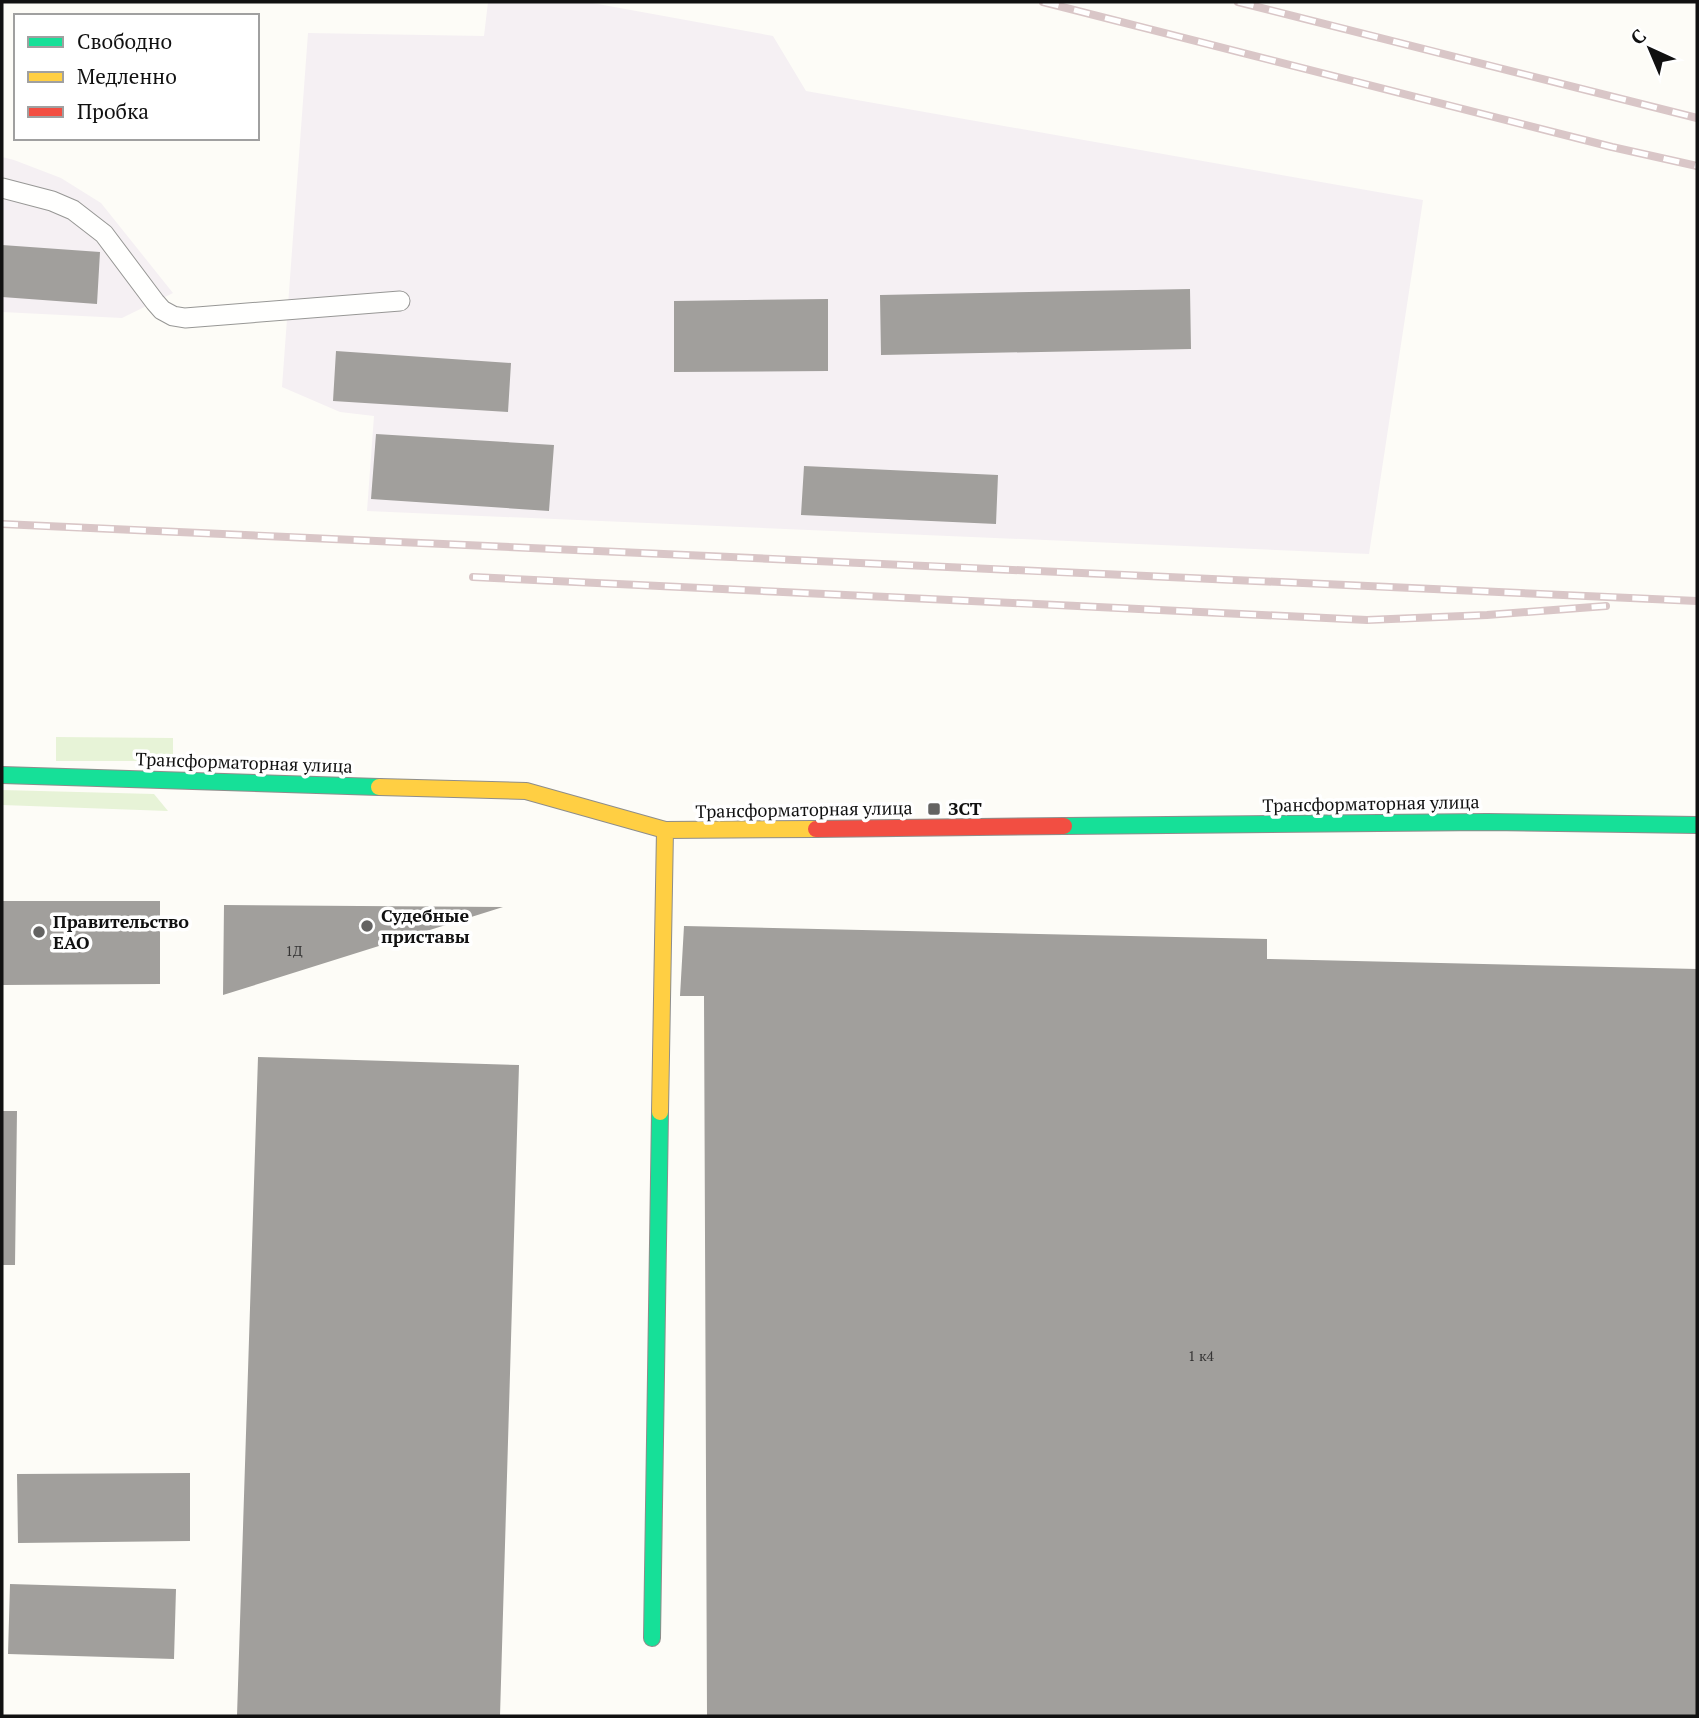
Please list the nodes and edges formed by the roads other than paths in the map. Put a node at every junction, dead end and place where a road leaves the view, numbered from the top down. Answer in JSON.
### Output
{"nodes":[{"id":1,"x":2,"y":188,"type":"edge"},
{"id":2,"x":400,"y":301,"type":"dead end"},
{"id":3,"x":2,"y":775,"type":"edge"},
{"id":4,"x":1697,"y":825,"type":"edge"},
{"id":5,"x":665,"y":830,"type":"junction"},
{"id":6,"x":652,"y":1638,"type":"dead end"}],
"edges":[{"from":1,"to":2,"type":"lane"},
{"from":3,"to":5,"type":"street","name":"Трансформаторная улица"},
{"from":4,"to":5,"type":"street","name":"Трансформаторная улица"},
{"from":5,"to":6,"type":"street"}]}
